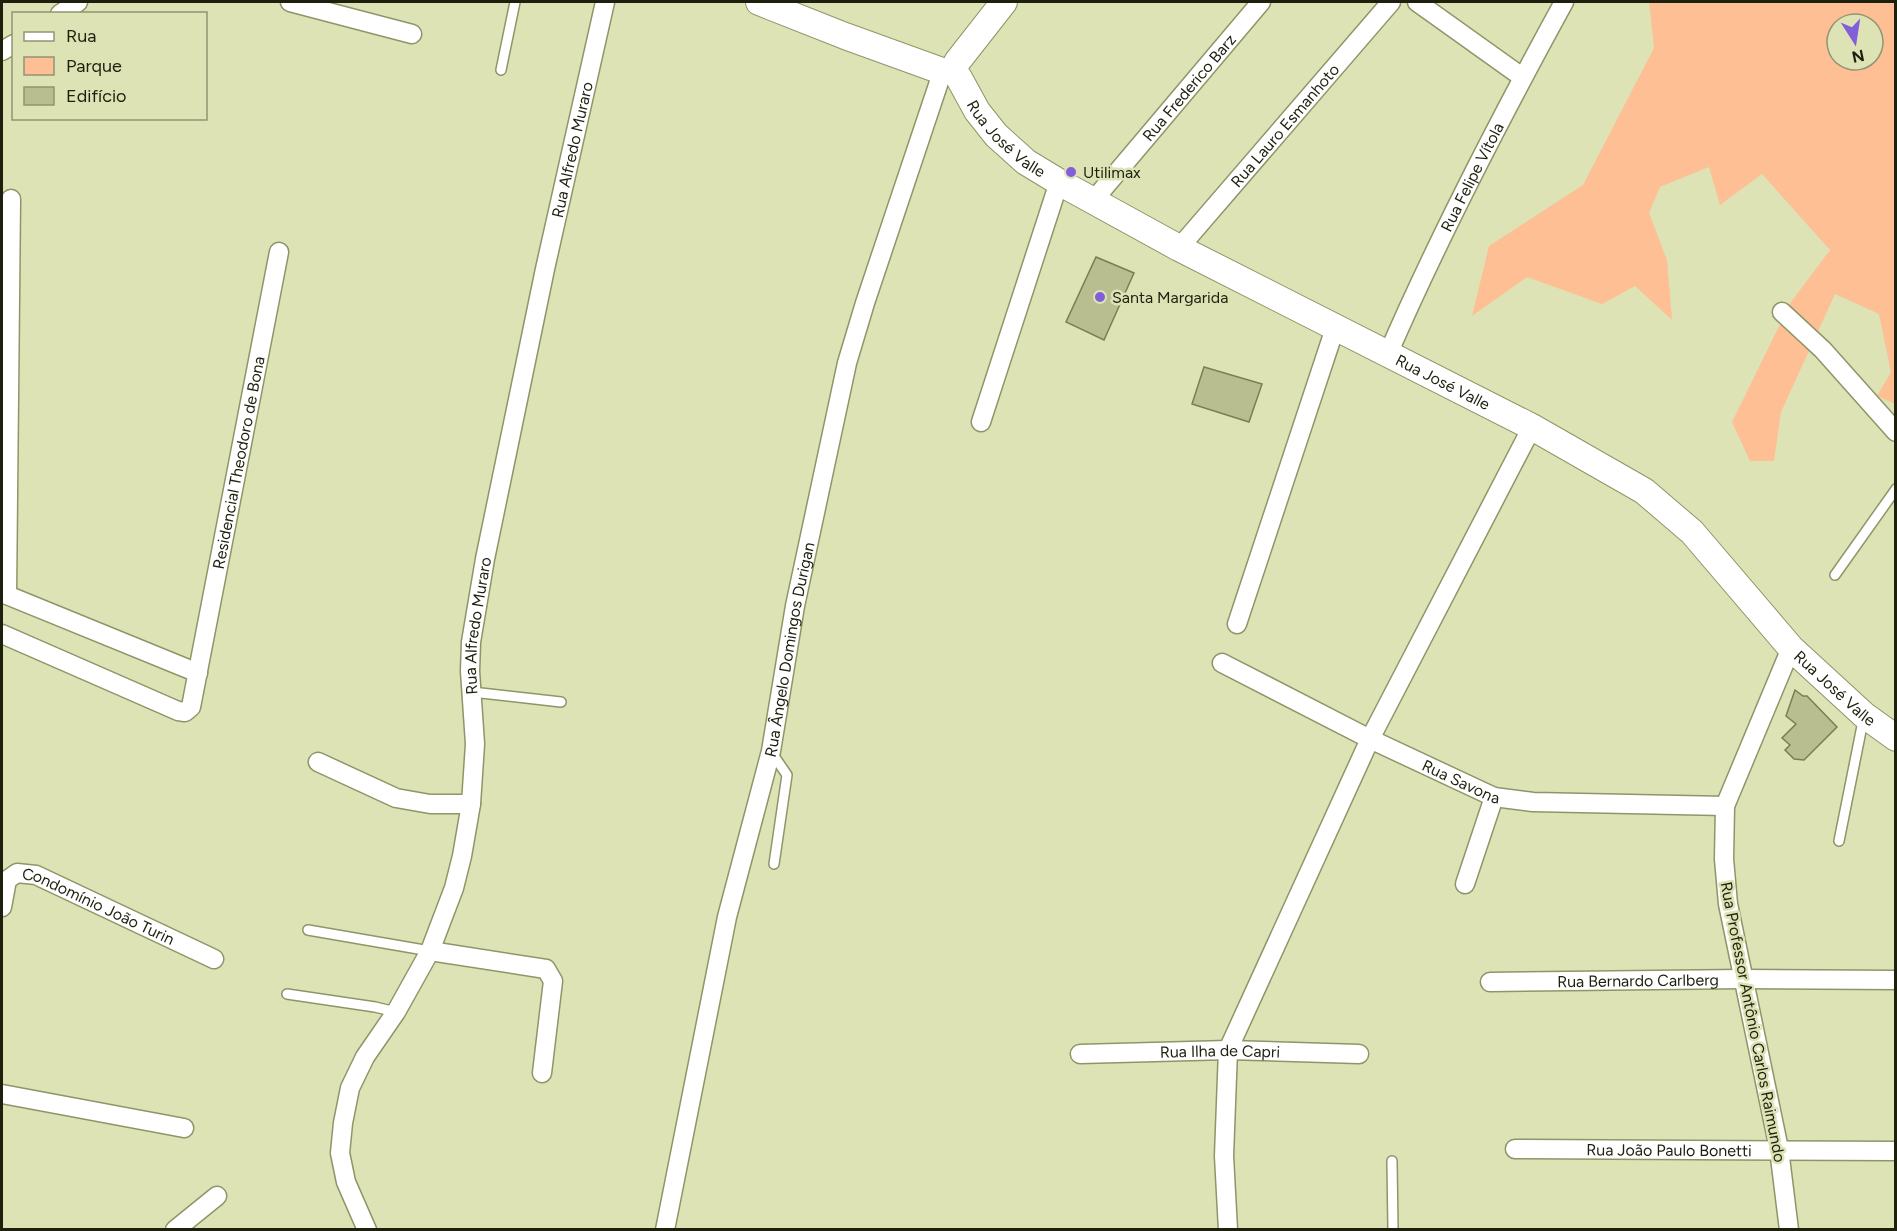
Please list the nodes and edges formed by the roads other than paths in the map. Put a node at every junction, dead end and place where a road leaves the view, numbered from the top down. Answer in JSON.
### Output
{"nodes":[{"id":1,"x":78,"y":2,"type":"edge"},
{"id":2,"x":290,"y":2,"type":"edge"},
{"id":3,"x":515,"y":2,"type":"edge"},
{"id":4,"x":605,"y":2,"type":"edge"},
{"id":5,"x":759,"y":2,"type":"edge"},
{"id":6,"x":1005,"y":2,"type":"edge"},
{"id":7,"x":1262,"y":2,"type":"edge"},
{"id":8,"x":1391,"y":2,"type":"edge"},
{"id":9,"x":1417,"y":2,"type":"edge"},
{"id":10,"x":1563,"y":2,"type":"edge"},
{"id":11,"x":63,"y":12,"type":"edge"},
{"id":12,"x":412,"y":34,"type":"dead end"},
{"id":13,"x":501,"y":70,"type":"dead end"},
{"id":14,"x":949,"y":72,"type":"junction"},
{"id":15,"x":1522,"y":77,"type":"junction"},
{"id":16,"x":1059,"y":182,"type":"junction"},
{"id":17,"x":11,"y":199,"type":"dead end"},
{"id":18,"x":1092,"y":202,"type":"junction"},
{"id":19,"x":1179,"y":248,"type":"junction"},
{"id":20,"x":279,"y":252,"type":"dead end"},
{"id":21,"x":1782,"y":312,"type":"dead end"},
{"id":22,"x":1335,"y":328,"type":"junction"},
{"id":23,"x":1388,"y":354,"type":"junction"},
{"id":24,"x":981,"y":422,"type":"dead end"},
{"id":25,"x":1532,"y":427,"type":"junction"},
{"id":26,"x":1896,"y":432,"type":"edge"},
{"id":27,"x":1896,"y":489,"type":"edge"},
{"id":28,"x":1835,"y":575,"type":"dead end"},
{"id":29,"x":4,"y":594,"type":"edge"},
{"id":30,"x":1237,"y":624,"type":"dead end"},
{"id":31,"x":2,"y":634,"type":"edge"},
{"id":32,"x":1791,"y":648,"type":"junction"},
{"id":33,"x":1222,"y":663,"type":"dead end"},
{"id":34,"x":198,"y":673,"type":"junction"},
{"id":35,"x":472,"y":692,"type":"junction"},
{"id":36,"x":561,"y":702,"type":"dead end"},
{"id":37,"x":1864,"y":715,"type":"junction"},
{"id":38,"x":1896,"y":738,"type":"edge"},
{"id":39,"x":1370,"y":739,"type":"junction"},
{"id":40,"x":771,"y":751,"type":"junction"},
{"id":41,"x":318,"y":762,"type":"dead end"},
{"id":42,"x":1494,"y":797,"type":"junction"},
{"id":43,"x":471,"y":804,"type":"junction"},
{"id":44,"x":1725,"y":806,"type":"junction"},
{"id":45,"x":1839,"y":841,"type":"dead end"},
{"id":46,"x":774,"y":864,"type":"dead end"},
{"id":47,"x":1465,"y":884,"type":"dead end"},
{"id":48,"x":2,"y":907,"type":"edge"},
{"id":49,"x":308,"y":930,"type":"dead end"},
{"id":50,"x":430,"y":951,"type":"junction"},
{"id":51,"x":214,"y":959,"type":"dead end"},
{"id":52,"x":1743,"y":979,"type":"junction"},
{"id":53,"x":1896,"y":980,"type":"edge"},
{"id":54,"x":1490,"y":982,"type":"dead end"},
{"id":55,"x":287,"y":994,"type":"dead end"},
{"id":56,"x":396,"y":1012,"type":"junction"},
{"id":57,"x":1228,"y":1050,"type":"junction"},
{"id":58,"x":1080,"y":1054,"type":"dead end"},
{"id":59,"x":1359,"y":1054,"type":"dead end"},
{"id":60,"x":542,"y":1073,"type":"dead end"},
{"id":61,"x":2,"y":1094,"type":"edge"},
{"id":62,"x":184,"y":1128,"type":"dead end"},
{"id":63,"x":1515,"y":1149,"type":"dead end"},
{"id":64,"x":1779,"y":1149,"type":"junction"},
{"id":65,"x":1896,"y":1150,"type":"edge"},
{"id":66,"x":1392,"y":1161,"type":"dead end"},
{"id":67,"x":217,"y":1196,"type":"dead end"},
{"id":68,"x":175,"y":1230,"type":"edge"},
{"id":69,"x":367,"y":1230,"type":"edge"},
{"id":70,"x":665,"y":1230,"type":"edge"},
{"id":71,"x":1228,"y":1230,"type":"edge"},
{"id":72,"x":1393,"y":1230,"type":"edge"},
{"id":73,"x":1789,"y":1230,"type":"edge"}],
"edges":[{"from":1,"to":11,"type":"street"},
{"from":2,"to":12,"type":"street"},
{"from":3,"to":13,"type":"lane"},
{"from":4,"to":35,"type":"street","name":"Rua Alfredo Muraro"},
{"from":5,"to":14,"type":"street"},
{"from":6,"to":14,"type":"street","name":"Rua Ângelo Domingos Durigan"},
{"from":7,"to":18,"type":"street","name":"Rua Frederico Barz"},
{"from":8,"to":19,"type":"street","name":"Rua Lauro Esmanhoto"},
{"from":9,"to":15,"type":"street"},
{"from":10,"to":15,"type":"street","name":"Rua Felipe Vítola"},
{"from":14,"to":16,"type":"street","name":"Rua José Valle"},
{"from":14,"to":40,"type":"street","name":"Rua Ângelo Domingos Durigan"},
{"from":15,"to":23,"type":"street","name":"Rua Felipe Vítola"},
{"from":16,"to":18,"type":"street","name":"Rua José Valle"},
{"from":16,"to":24,"type":"street"},
{"from":17,"to":29,"type":"street"},
{"from":18,"to":19,"type":"street","name":"Rua José Valle"},
{"from":19,"to":22,"type":"street","name":"Rua José Valle"},
{"from":20,"to":34,"type":"street","name":"Residencial Theodoro de Bona"},
{"from":21,"to":26,"type":"street"},
{"from":22,"to":23,"type":"street","name":"Rua José Valle"},
{"from":22,"to":30,"type":"street"},
{"from":23,"to":25,"type":"street","name":"Rua José Valle"},
{"from":25,"to":32,"type":"street","name":"Rua José Valle"},
{"from":25,"to":39,"type":"street"},
{"from":27,"to":28,"type":"lane"},
{"from":29,"to":34,"type":"street"},
{"from":31,"to":34,"type":"street","name":"Residencial Theodoro de Bona"},
{"from":32,"to":37,"type":"street","name":"Rua José Valle"},
{"from":32,"to":44,"type":"street","name":"Rua Professor Antônio Carlos Raimundo"},
{"from":33,"to":39,"type":"street","name":"Rua Savona"},
{"from":35,"to":36,"type":"lane"},
{"from":35,"to":43,"type":"street","name":"Rua Alfredo Muraro"},
{"from":37,"to":38,"type":"street","name":"Rua José Valle"},
{"from":37,"to":45,"type":"lane"},
{"from":39,"to":42,"type":"street","name":"Rua Savona"},
{"from":39,"to":57,"type":"street"},
{"from":40,"to":46,"type":"lane"},
{"from":40,"to":70,"type":"street","name":"Rua Ângelo Domingos Durigan"},
{"from":41,"to":43,"type":"street"},
{"from":42,"to":44,"type":"street","name":"Rua Savona"},
{"from":42,"to":47,"type":"street"},
{"from":43,"to":50,"type":"street","name":"Rua Alfredo Muraro"},
{"from":44,"to":52,"type":"street","name":"Rua Professor Antônio Carlos Raimundo"},
{"from":48,"to":51,"type":"street","name":"Condomínio João Turin"},
{"from":49,"to":50,"type":"lane"},
{"from":50,"to":56,"type":"street","name":"Rua Alfredo Muraro"},
{"from":50,"to":60,"type":"street"},
{"from":52,"to":53,"type":"street","name":"Rua Bernardo Carlberg"},
{"from":52,"to":54,"type":"street","name":"Rua Bernardo Carlberg"},
{"from":52,"to":64,"type":"street","name":"Rua Professor Antônio Carlos Raimundo"},
{"from":55,"to":56,"type":"lane"},
{"from":56,"to":69,"type":"street","name":"Rua Alfredo Muraro"},
{"from":57,"to":58,"type":"street","name":"Rua Ilha de Capri"},
{"from":57,"to":59,"type":"street","name":"Rua Ilha de Capri"},
{"from":57,"to":71,"type":"street"},
{"from":61,"to":62,"type":"street"},
{"from":63,"to":64,"type":"street","name":"Rua João Paulo Bonetti"},
{"from":64,"to":65,"type":"street","name":"Rua João Paulo Bonetti"},
{"from":64,"to":73,"type":"street","name":"Rua Professor Antônio Carlos Raimundo"},
{"from":66,"to":72,"type":"lane"},
{"from":67,"to":68,"type":"street"}]}
